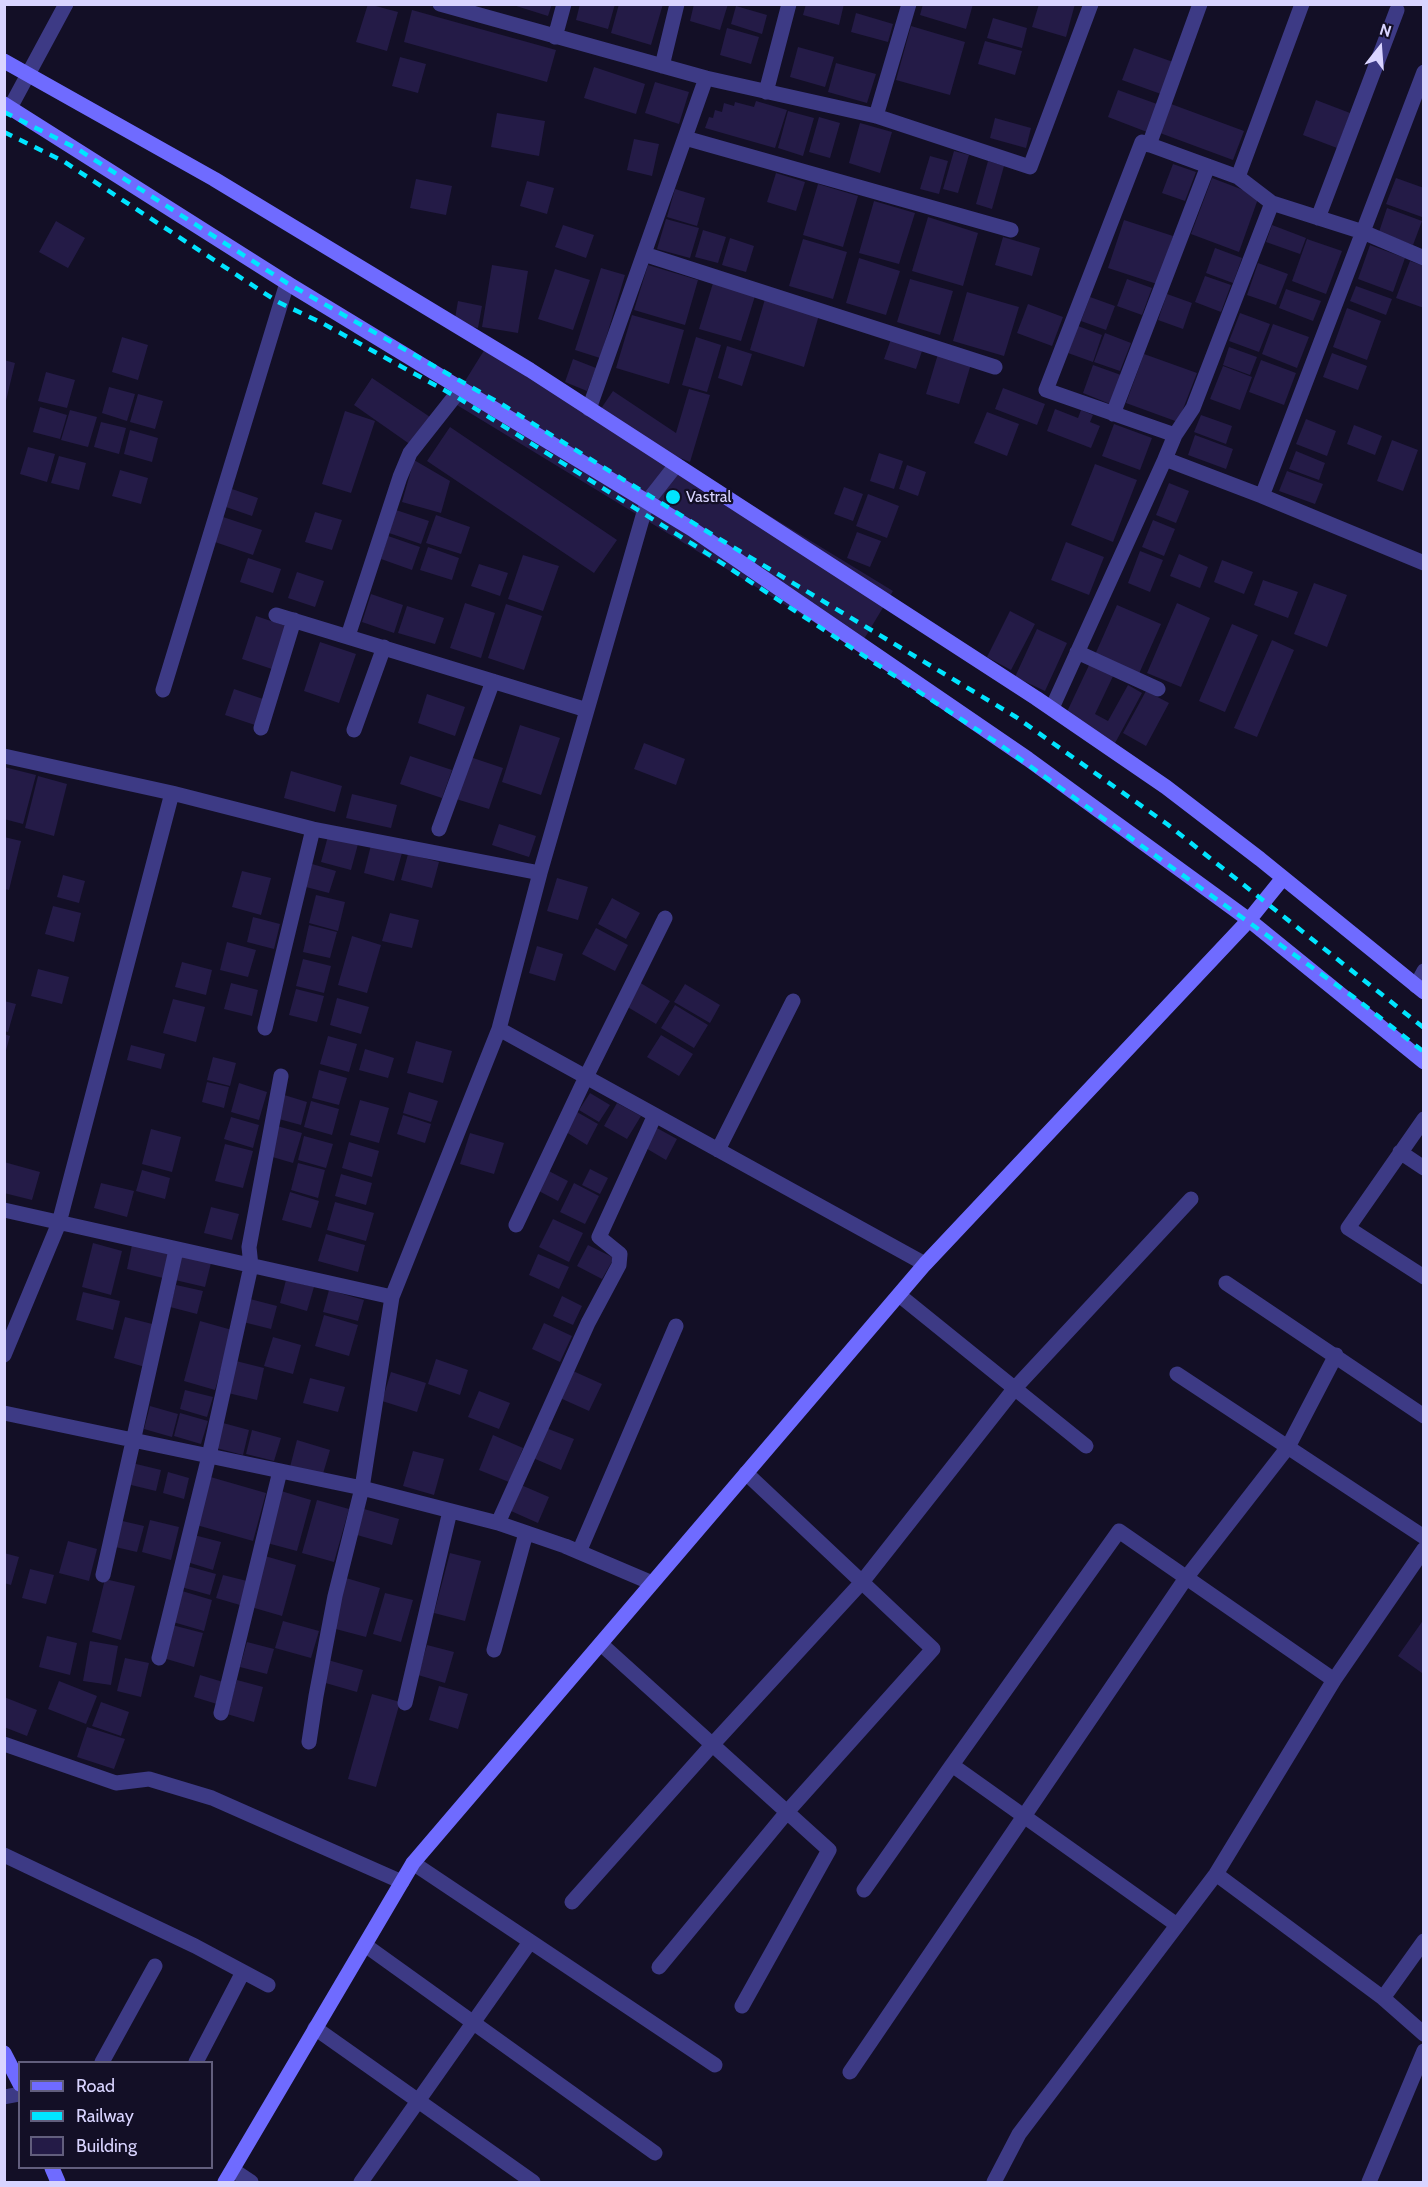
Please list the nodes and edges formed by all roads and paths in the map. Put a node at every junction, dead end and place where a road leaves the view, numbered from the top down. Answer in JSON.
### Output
{"nodes":[{"id":1,"x":66,"y":4,"type":"edge"},
{"id":2,"x":564,"y":4,"type":"edge"},
{"id":3,"x":677,"y":4,"type":"edge"},
{"id":4,"x":789,"y":4,"type":"edge"},
{"id":5,"x":909,"y":4,"type":"edge"},
{"id":6,"x":1091,"y":4,"type":"edge"},
{"id":7,"x":1200,"y":4,"type":"edge"},
{"id":8,"x":1302,"y":4,"type":"edge"},
{"id":9,"x":447,"y":6,"type":"edge"},
{"id":10,"x":1397,"y":10,"type":"dead end"},
{"id":11,"x":555,"y":36,"type":"junction"},
{"id":12,"x":4,"y":61,"type":"edge"},
{"id":13,"x":662,"y":66,"type":"junction"},
{"id":14,"x":1424,"y":72,"type":"edge"},
{"id":15,"x":28,"y":74,"type":"junction"},
{"id":16,"x":706,"y":78,"type":"junction"},
{"id":17,"x":766,"y":92,"type":"junction"},
{"id":18,"x":8,"y":105,"type":"edge"},
{"id":19,"x":876,"y":116,"type":"junction"},
{"id":20,"x":685,"y":138,"type":"junction"},
{"id":21,"x":1149,"y":145,"type":"junction"},
{"id":22,"x":1208,"y":166,"type":"junction"},
{"id":23,"x":1238,"y":177,"type":"junction"},
{"id":24,"x":1272,"y":203,"type":"junction"},
{"id":25,"x":1318,"y":218,"type":"junction"},
{"id":26,"x":1011,"y":230,"type":"dead end"},
{"id":27,"x":1363,"y":232,"type":"junction"},
{"id":28,"x":644,"y":254,"type":"junction"},
{"id":29,"x":1424,"y":258,"type":"edge"},
{"id":30,"x":287,"y":283,"type":"junction"},
{"id":31,"x":995,"y":367,"type":"dead end"},
{"id":32,"x":455,"y":396,"type":"dead end"},
{"id":33,"x":589,"y":409,"type":"junction"},
{"id":34,"x":1113,"y":414,"type":"junction"},
{"id":35,"x":1175,"y":435,"type":"junction"},
{"id":36,"x":1165,"y":459,"type":"junction"},
{"id":37,"x":676,"y":465,"type":"junction"},
{"id":38,"x":1262,"y":496,"type":"junction"},
{"id":39,"x":647,"y":502,"type":"junction"},
{"id":40,"x":1424,"y":563,"type":"edge"},
{"id":41,"x":276,"y":615,"type":"dead end"},
{"id":42,"x":294,"y":620,"type":"junction"},
{"id":43,"x":348,"y":636,"type":"junction"},
{"id":44,"x":384,"y":647,"type":"junction"},
{"id":45,"x":1077,"y":652,"type":"junction"},
{"id":46,"x":494,"y":681,"type":"junction"},
{"id":47,"x":163,"y":690,"type":"dead end"},
{"id":48,"x":1158,"y":690,"type":"dead end"},
{"id":49,"x":1052,"y":708,"type":"junction"},
{"id":50,"x":587,"y":710,"type":"junction"},
{"id":51,"x":261,"y":728,"type":"dead end"},
{"id":52,"x":354,"y":730,"type":"dead end"},
{"id":53,"x":4,"y":756,"type":"edge"},
{"id":54,"x":172,"y":793,"type":"junction"},
{"id":55,"x":313,"y":829,"type":"junction"},
{"id":56,"x":439,"y":829,"type":"dead end"},
{"id":57,"x":540,"y":873,"type":"junction"},
{"id":58,"x":1283,"y":878,"type":"junction"},
{"id":59,"x":665,"y":918,"type":"dead end"},
{"id":60,"x":1249,"y":920,"type":"junction"},
{"id":61,"x":1424,"y":971,"type":"edge"},
{"id":62,"x":1420,"y":989,"type":"edge"},
{"id":63,"x":793,"y":1001,"type":"dead end"},
{"id":64,"x":265,"y":1028,"type":"dead end"},
{"id":65,"x":499,"y":1029,"type":"junction"},
{"id":66,"x":1424,"y":1062,"type":"edge"},
{"id":67,"x":281,"y":1076,"type":"dead end"},
{"id":68,"x":586,"y":1077,"type":"junction"},
{"id":69,"x":655,"y":1115,"type":"junction"},
{"id":70,"x":1424,"y":1119,"type":"edge"},
{"id":71,"x":718,"y":1150,"type":"junction"},
{"id":72,"x":1400,"y":1152,"type":"junction"},
{"id":73,"x":1424,"y":1168,"type":"edge"},
{"id":74,"x":1191,"y":1199,"type":"dead end"},
{"id":75,"x":4,"y":1210,"type":"edge"},
{"id":76,"x":59,"y":1223,"type":"junction"},
{"id":77,"x":516,"y":1225,"type":"dead end"},
{"id":78,"x":176,"y":1250,"type":"junction"},
{"id":79,"x":925,"y":1264,"type":"junction"},
{"id":80,"x":251,"y":1266,"type":"junction"},
{"id":81,"x":1424,"y":1277,"type":"edge"},
{"id":82,"x":1226,"y":1283,"type":"dead end"},
{"id":83,"x":899,"y":1295,"type":"junction"},
{"id":84,"x":392,"y":1297,"type":"junction"},
{"id":85,"x":676,"y":1326,"type":"dead end"},
{"id":86,"x":4,"y":1355,"type":"edge"},
{"id":87,"x":1336,"y":1355,"type":"junction"},
{"id":88,"x":1177,"y":1374,"type":"dead end"},
{"id":89,"x":1015,"y":1388,"type":"junction"},
{"id":90,"x":4,"y":1413,"type":"edge"},
{"id":91,"x":1424,"y":1416,"type":"edge"},
{"id":92,"x":133,"y":1440,"type":"junction"},
{"id":93,"x":1086,"y":1446,"type":"dead end"},
{"id":94,"x":1288,"y":1447,"type":"junction"},
{"id":95,"x":209,"y":1456,"type":"junction"},
{"id":96,"x":280,"y":1471,"type":"junction"},
{"id":97,"x":746,"y":1473,"type":"junction"},
{"id":98,"x":362,"y":1488,"type":"junction"},
{"id":99,"x":450,"y":1511,"type":"junction"},
{"id":100,"x":498,"y":1523,"type":"junction"},
{"id":101,"x":526,"y":1533,"type":"junction"},
{"id":102,"x":1424,"y":1538,"type":"edge"},
{"id":103,"x":1424,"y":1549,"type":"edge"},
{"id":104,"x":579,"y":1552,"type":"junction"},
{"id":105,"x":103,"y":1575,"type":"dead end"},
{"id":106,"x":1186,"y":1578,"type":"junction"},
{"id":107,"x":862,"y":1582,"type":"junction"},
{"id":108,"x":652,"y":1583,"type":"junction"},
{"id":109,"x":601,"y":1644,"type":"junction"},
{"id":110,"x":494,"y":1650,"type":"dead end"},
{"id":111,"x":159,"y":1658,"type":"dead end"},
{"id":112,"x":1334,"y":1680,"type":"junction"},
{"id":113,"x":405,"y":1702,"type":"dead end"},
{"id":114,"x":221,"y":1713,"type":"dead end"},
{"id":115,"x":309,"y":1742,"type":"dead end"},
{"id":116,"x":4,"y":1744,"type":"edge"},
{"id":117,"x":712,"y":1745,"type":"junction"},
{"id":118,"x":952,"y":1765,"type":"junction"},
{"id":119,"x":787,"y":1812,"type":"junction"},
{"id":120,"x":1025,"y":1817,"type":"junction"},
{"id":121,"x":4,"y":1855,"type":"edge"},
{"id":122,"x":413,"y":1863,"type":"junction"},
{"id":123,"x":1216,"y":1874,"type":"junction"},
{"id":124,"x":402,"y":1882,"type":"junction"},
{"id":125,"x":864,"y":1890,"type":"dead end"},
{"id":126,"x":572,"y":1902,"type":"dead end"},
{"id":127,"x":1177,"y":1925,"type":"junction"},
{"id":128,"x":1424,"y":1941,"type":"edge"},
{"id":129,"x":530,"y":1942,"type":"junction"},
{"id":130,"x":365,"y":1945,"type":"junction"},
{"id":131,"x":1419,"y":1958,"type":"edge"},
{"id":132,"x":155,"y":1966,"type":"dead end"},
{"id":133,"x":659,"y":1967,"type":"dead end"},
{"id":134,"x":243,"y":1972,"type":"junction"},
{"id":135,"x":268,"y":1985,"type":"dead end"},
{"id":136,"x":1383,"y":1998,"type":"junction"},
{"id":137,"x":742,"y":2006,"type":"dead end"},
{"id":138,"x":473,"y":2023,"type":"junction"},
{"id":139,"x":315,"y":2028,"type":"junction"},
{"id":140,"x":1424,"y":2034,"type":"edge"},
{"id":141,"x":1424,"y":2051,"type":"edge"},
{"id":142,"x":4,"y":2053,"type":"edge"},
{"id":143,"x":103,"y":2061,"type":"edge"},
{"id":144,"x":197,"y":2061,"type":"edge"},
{"id":145,"x":715,"y":2065,"type":"dead end"},
{"id":146,"x":850,"y":2072,"type":"dead end"},
{"id":147,"x":18,"y":2080,"type":"edge"},
{"id":148,"x":419,"y":2100,"type":"junction"},
{"id":149,"x":655,"y":2154,"type":"dead end"},
{"id":150,"x":230,"y":2176,"type":"edge"},
{"id":151,"x":250,"y":2182,"type":"edge"},
{"id":152,"x":361,"y":2182,"type":"edge"},
{"id":153,"x":533,"y":2182,"type":"edge"},
{"id":154,"x":994,"y":2182,"type":"edge"},
{"id":155,"x":1369,"y":2182,"type":"edge"}],
"edges":[{"from":1,"to":15,"type":"street"},
{"from":2,"to":11,"type":"street"},
{"from":3,"to":13,"type":"street"},
{"from":4,"to":17,"type":"street"},
{"from":5,"to":19,"type":"street"},
{"from":6,"to":19,"type":"street"},
{"from":7,"to":21,"type":"street"},
{"from":8,"to":23,"type":"street"},
{"from":9,"to":11,"type":"street"},
{"from":10,"to":25,"type":"street"},
{"from":11,"to":13,"type":"street"},
{"from":12,"to":15,"type":"main road"},
{"from":13,"to":16,"type":"street"},
{"from":14,"to":27,"type":"street"},
{"from":15,"to":18,"type":"street"},
{"from":15,"to":33,"type":"main road"},
{"from":16,"to":17,"type":"street"},
{"from":16,"to":20,"type":"street"},
{"from":17,"to":19,"type":"street"},
{"from":18,"to":30,"type":"main road"},
{"from":20,"to":26,"type":"street"},
{"from":20,"to":28,"type":"street"},
{"from":21,"to":22,"type":"street"},
{"from":21,"to":34,"type":"street"},
{"from":22,"to":23,"type":"street"},
{"from":22,"to":34,"type":"street"},
{"from":23,"to":24,"type":"street"},
{"from":24,"to":25,"type":"street"},
{"from":24,"to":35,"type":"street"},
{"from":25,"to":27,"type":"street"},
{"from":27,"to":29,"type":"street"},
{"from":27,"to":38,"type":"street"},
{"from":28,"to":31,"type":"street"},
{"from":28,"to":33,"type":"street"},
{"from":30,"to":39,"type":"main road"},
{"from":30,"to":47,"type":"street"},
{"from":32,"to":43,"type":"street"},
{"from":33,"to":37,"type":"main road"},
{"from":34,"to":35,"type":"street"},
{"from":35,"to":36,"type":"street"},
{"from":36,"to":38,"type":"street"},
{"from":36,"to":45,"type":"street"},
{"from":37,"to":39,"type":"street"},
{"from":37,"to":49,"type":"main road"},
{"from":38,"to":40,"type":"street"},
{"from":39,"to":50,"type":"street"},
{"from":39,"to":60,"type":"main road"},
{"from":41,"to":42,"type":"street"},
{"from":42,"to":43,"type":"street"},
{"from":42,"to":51,"type":"street"},
{"from":43,"to":44,"type":"street"},
{"from":44,"to":46,"type":"street"},
{"from":44,"to":52,"type":"street"},
{"from":45,"to":48,"type":"street"},
{"from":45,"to":49,"type":"street"},
{"from":46,"to":50,"type":"street"},
{"from":46,"to":56,"type":"street"},
{"from":49,"to":58,"type":"main road"},
{"from":50,"to":57,"type":"street"},
{"from":53,"to":54,"type":"street"},
{"from":54,"to":55,"type":"street"},
{"from":54,"to":76,"type":"street"},
{"from":55,"to":57,"type":"street"},
{"from":55,"to":64,"type":"street"},
{"from":57,"to":65,"type":"street"},
{"from":58,"to":60,"type":"main road"},
{"from":58,"to":62,"type":"main road"},
{"from":59,"to":68,"type":"street"},
{"from":60,"to":66,"type":"main road"},
{"from":60,"to":79,"type":"main road"},
{"from":61,"to":62,"type":"street"},
{"from":63,"to":71,"type":"street"},
{"from":65,"to":68,"type":"street"},
{"from":65,"to":84,"type":"street"},
{"from":67,"to":80,"type":"street"},
{"from":68,"to":69,"type":"street"},
{"from":68,"to":77,"type":"street"},
{"from":69,"to":71,"type":"street"},
{"from":69,"to":100,"type":"street"},
{"from":70,"to":72,"type":"street"},
{"from":71,"to":79,"type":"street"},
{"from":72,"to":73,"type":"street"},
{"from":72,"to":81,"type":"street"},
{"from":74,"to":89,"type":"street"},
{"from":75,"to":76,"type":"street"},
{"from":76,"to":78,"type":"street"},
{"from":76,"to":86,"type":"street"},
{"from":78,"to":80,"type":"street"},
{"from":78,"to":92,"type":"street"},
{"from":79,"to":83,"type":"main road"},
{"from":80,"to":84,"type":"street"},
{"from":80,"to":95,"type":"street"},
{"from":82,"to":87,"type":"street"},
{"from":83,"to":89,"type":"street"},
{"from":83,"to":97,"type":"main road"},
{"from":84,"to":98,"type":"street"},
{"from":85,"to":104,"type":"street"},
{"from":87,"to":91,"type":"street"},
{"from":87,"to":94,"type":"street"},
{"from":88,"to":94,"type":"street"},
{"from":89,"to":93,"type":"street"},
{"from":89,"to":107,"type":"street"},
{"from":90,"to":92,"type":"street"},
{"from":92,"to":95,"type":"street"},
{"from":92,"to":105,"type":"street"},
{"from":94,"to":102,"type":"street"},
{"from":94,"to":106,"type":"street"},
{"from":95,"to":96,"type":"street"},
{"from":95,"to":111,"type":"street"},
{"from":96,"to":98,"type":"street"},
{"from":96,"to":114,"type":"street"},
{"from":97,"to":107,"type":"street"},
{"from":97,"to":108,"type":"main road"},
{"from":98,"to":99,"type":"street"},
{"from":98,"to":115,"type":"street"},
{"from":99,"to":100,"type":"street"},
{"from":99,"to":113,"type":"street"},
{"from":100,"to":101,"type":"street"},
{"from":101,"to":104,"type":"street"},
{"from":101,"to":110,"type":"street"},
{"from":103,"to":112,"type":"street"},
{"from":104,"to":108,"type":"street"},
{"from":106,"to":112,"type":"street"},
{"from":106,"to":118,"type":"street"},
{"from":106,"to":120,"type":"street"},
{"from":107,"to":117,"type":"street"},
{"from":107,"to":119,"type":"street"},
{"from":108,"to":109,"type":"main road"},
{"from":109,"to":117,"type":"street"},
{"from":109,"to":122,"type":"main road"},
{"from":112,"to":123,"type":"street"},
{"from":116,"to":124,"type":"street"},
{"from":117,"to":119,"type":"street"},
{"from":117,"to":126,"type":"street"},
{"from":118,"to":120,"type":"street"},
{"from":118,"to":125,"type":"street"},
{"from":119,"to":133,"type":"street"},
{"from":119,"to":137,"type":"street"},
{"from":120,"to":127,"type":"street"},
{"from":120,"to":146,"type":"street"},
{"from":121,"to":134,"type":"street"},
{"from":122,"to":124,"type":"main road"},
{"from":122,"to":129,"type":"street"},
{"from":123,"to":127,"type":"street"},
{"from":123,"to":136,"type":"street"},
{"from":124,"to":130,"type":"main road"},
{"from":127,"to":154,"type":"street"},
{"from":128,"to":131,"type":"street"},
{"from":129,"to":138,"type":"street"},
{"from":129,"to":145,"type":"street"},
{"from":130,"to":138,"type":"street"},
{"from":130,"to":139,"type":"main road"},
{"from":131,"to":136,"type":"street"},
{"from":132,"to":143,"type":"street"},
{"from":134,"to":135,"type":"street"},
{"from":134,"to":144,"type":"street"},
{"from":136,"to":140,"type":"street"},
{"from":138,"to":148,"type":"street"},
{"from":138,"to":149,"type":"street"},
{"from":139,"to":148,"type":"street"},
{"from":139,"to":150,"type":"main road"},
{"from":141,"to":155,"type":"street"},
{"from":142,"to":147,"type":"main road"},
{"from":148,"to":152,"type":"street"},
{"from":148,"to":153,"type":"street"},
{"from":150,"to":151,"type":"street"}]}
